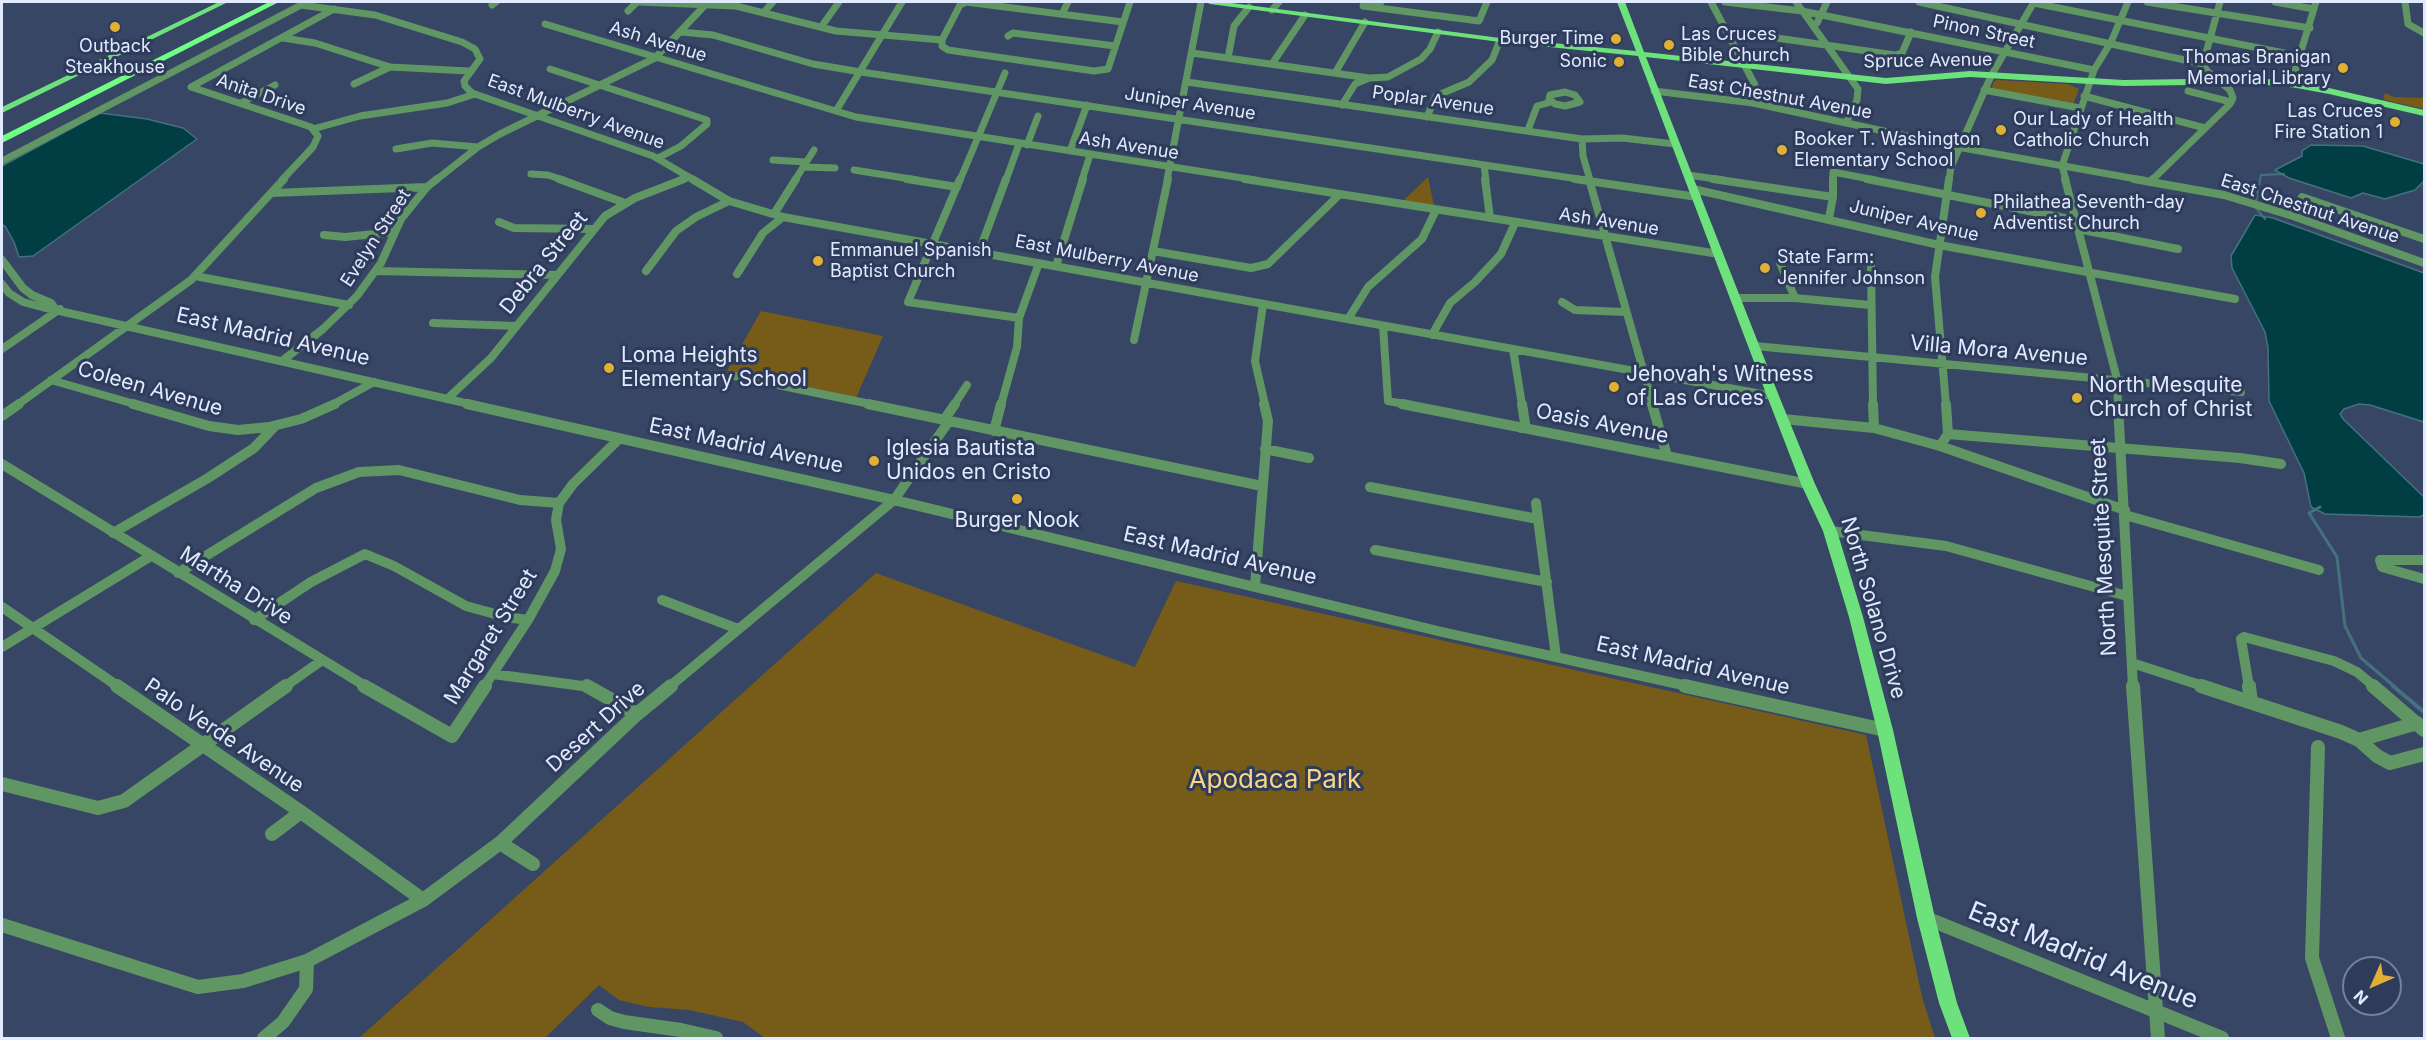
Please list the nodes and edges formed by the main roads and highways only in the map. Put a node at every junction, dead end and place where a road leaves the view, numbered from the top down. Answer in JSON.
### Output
{"nodes":[{"id":1,"x":224,"y":2,"type":"edge"},
{"id":2,"x":261,"y":2,"type":"edge"},
{"id":3,"x":275,"y":2,"type":"edge"},
{"id":4,"x":1210,"y":2,"type":"edge"},
{"id":5,"x":1621,"y":2,"type":"edge"},
{"id":6,"x":1641,"y":54,"type":"junction"},
{"id":7,"x":2,"y":110,"type":"edge"},
{"id":8,"x":2424,"y":113,"type":"edge"},
{"id":9,"x":2,"y":131,"type":"edge"},
{"id":10,"x":2,"y":140,"type":"edge"},
{"id":11,"x":1961,"y":1038,"type":"edge"}],
"edges":[{"from":1,"to":7,"type":"main road"},
{"from":2,"to":9,"type":"highway"},
{"from":3,"to":10,"type":"highway"},
{"from":4,"to":6,"type":"main road","name":"Spruce Avenue"},
{"from":5,"to":6,"type":"main road","name":"North Solano Drive"},
{"from":6,"to":8,"type":"main road","name":"Spruce Avenue"},
{"from":6,"to":11,"type":"main road","name":"North Solano Drive"}]}
